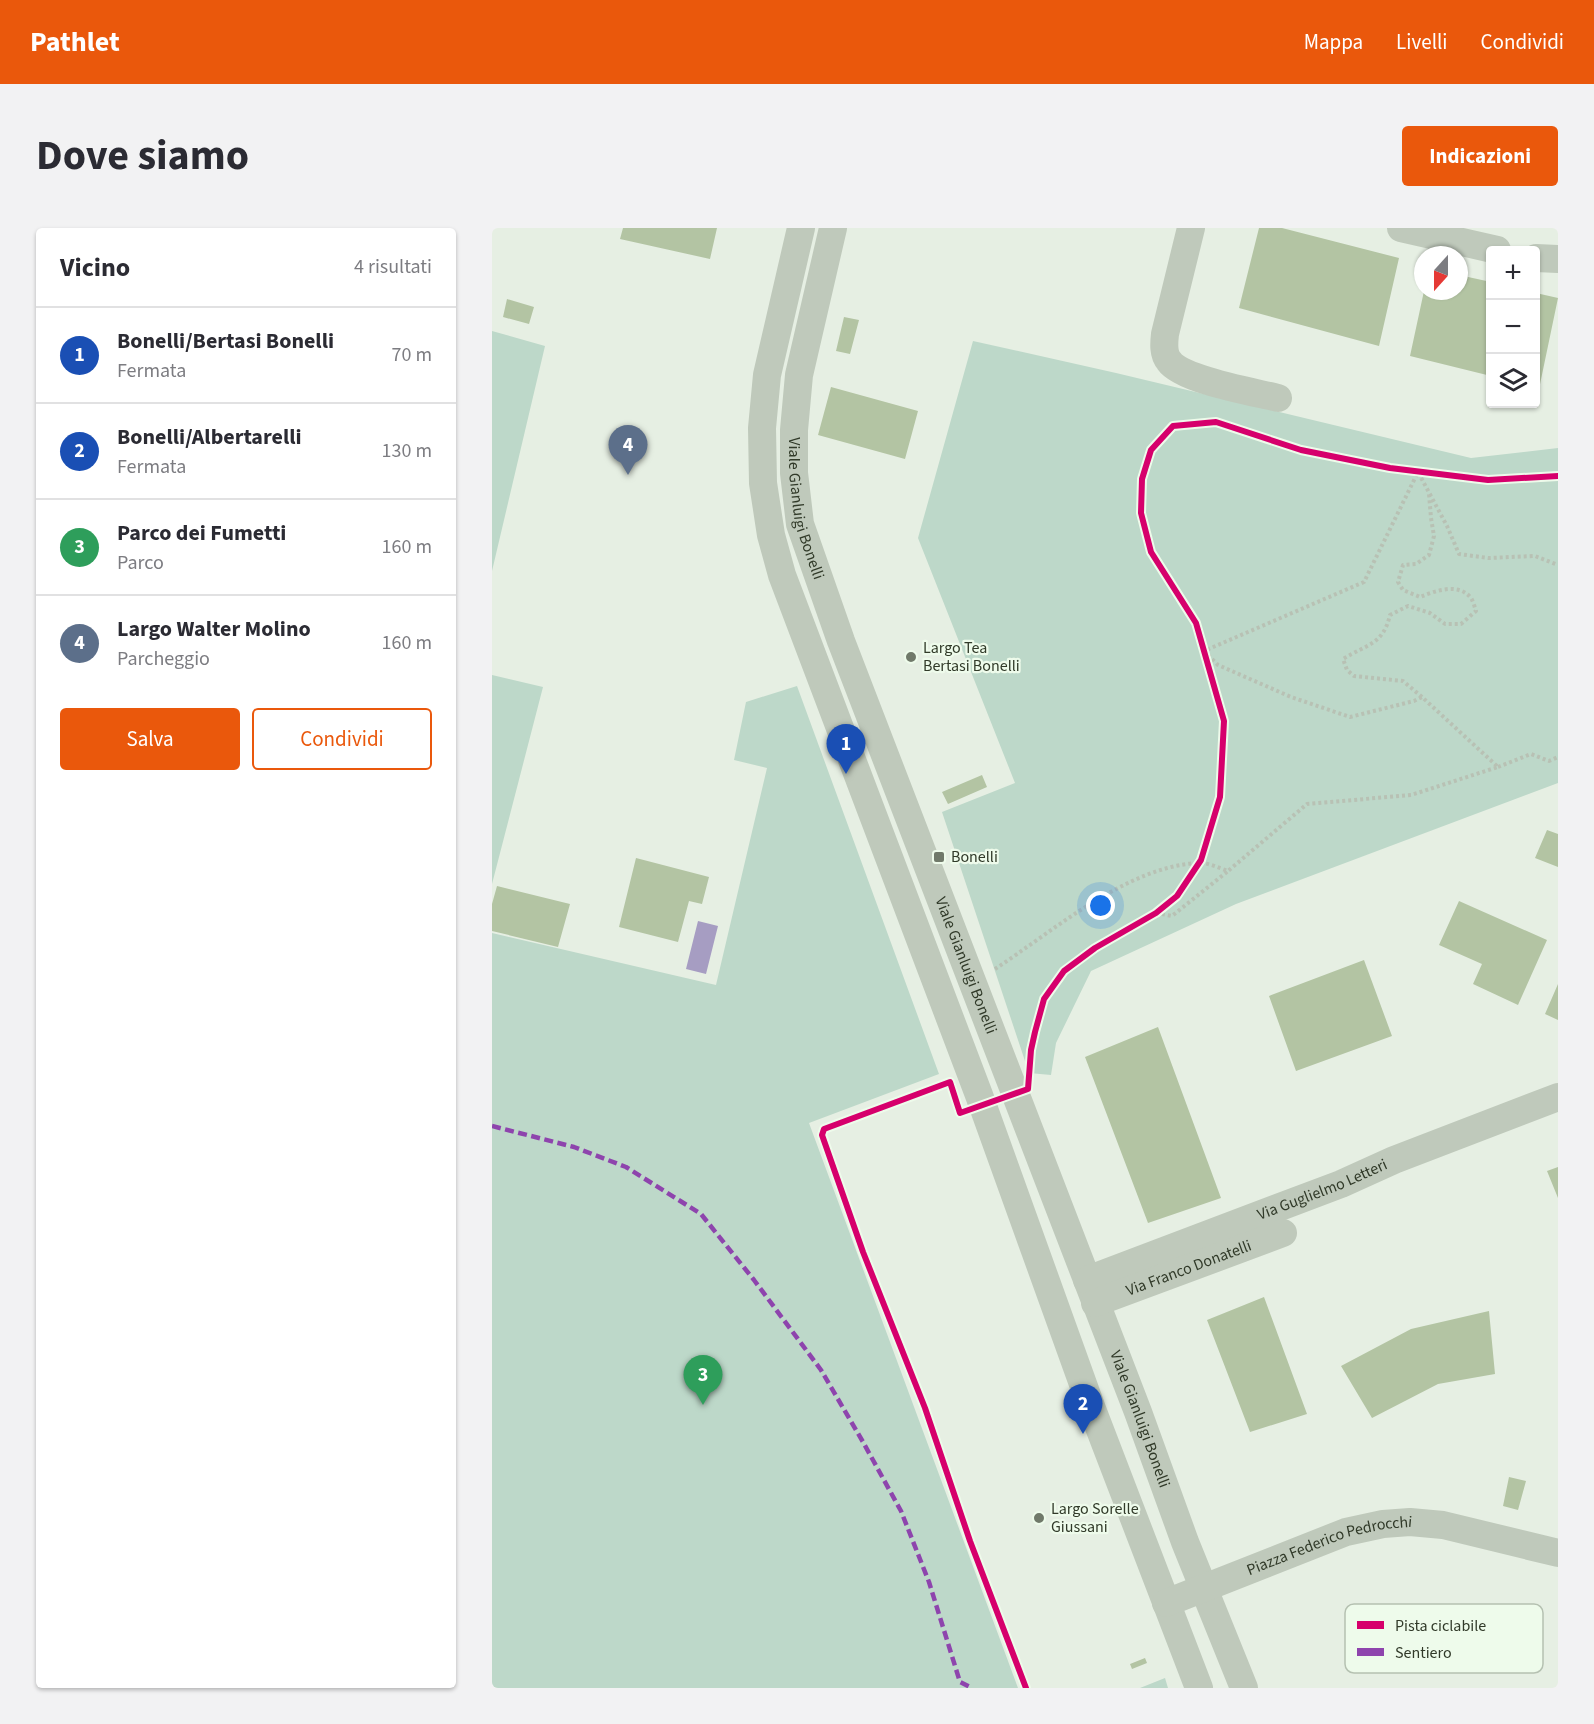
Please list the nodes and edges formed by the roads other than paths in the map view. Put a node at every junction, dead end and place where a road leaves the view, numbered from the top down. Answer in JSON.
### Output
{"nodes":[{"id":1,"x":801,"y":228,"type":"edge"},
{"id":2,"x":833,"y":228,"type":"edge"},
{"id":3,"x":1191,"y":228,"type":"edge"},
{"id":4,"x":1401,"y":228,"type":"edge"},
{"id":5,"x":1486,"y":247,"type":"edge"},
{"id":6,"x":1540,"y":258,"type":"edge"},
{"id":7,"x":1558,"y":259,"type":"edge"},
{"id":8,"x":1278,"y":398,"type":"dead end"},
{"id":9,"x":1558,"y":1097,"type":"edge"},
{"id":10,"x":1283,"y":1233,"type":"dead end"},
{"id":11,"x":1091,"y":1292,"type":"junction"},
{"id":12,"x":1558,"y":1553,"type":"edge"},
{"id":13,"x":1204,"y":1587,"type":"junction"},
{"id":14,"x":1166,"y":1603,"type":"junction"},
{"id":15,"x":1199,"y":1688,"type":"edge"},
{"id":16,"x":1244,"y":1688,"type":"edge"}],
"edges":[{"from":1,"to":14,"type":"street","name":"Viale Gianluigi Bonelli"},
{"from":2,"to":11,"type":"street","name":"Viale Gianluigi Bonelli"},
{"from":3,"to":8,"type":"street"},
{"from":4,"to":5,"type":"street"},
{"from":6,"to":7,"type":"street"},
{"from":9,"to":11,"type":"street","name":"Via Guglielmo Letteri"},
{"from":10,"to":11,"type":"street","name":"Via Franco Donatelli"},
{"from":11,"to":13,"type":"street","name":"Viale Gianluigi Bonelli"},
{"from":12,"to":13,"type":"street","name":"Piazza Federico Pedrocchi"},
{"from":13,"to":14,"type":"street","name":"Piazza Federico Pedrocchi"},
{"from":13,"to":16,"type":"street","name":"Viale Gianluigi Bonelli"},
{"from":14,"to":15,"type":"street","name":"Viale Gianluigi Bonelli"}]}
